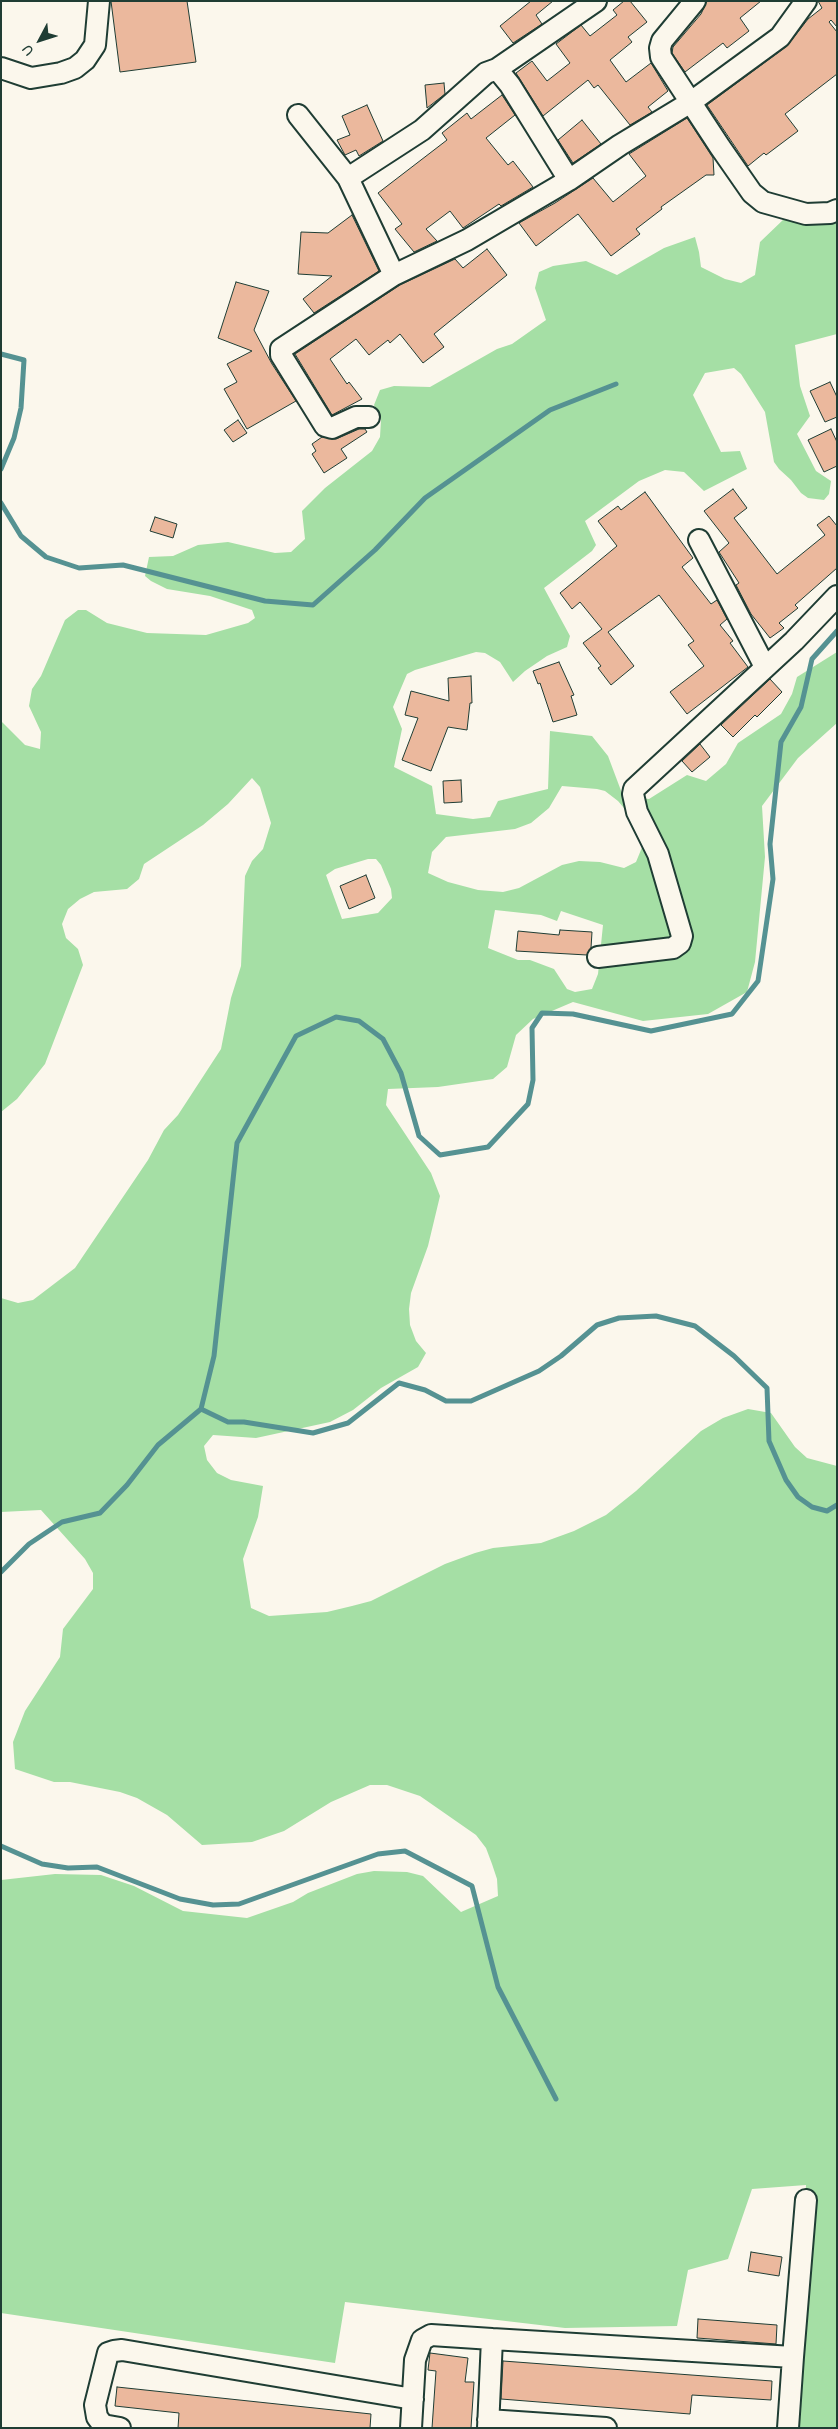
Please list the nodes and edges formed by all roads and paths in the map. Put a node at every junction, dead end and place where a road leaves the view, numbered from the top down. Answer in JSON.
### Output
{"nodes":[{"id":1,"x":99,"y":1,"type":"edge"},
{"id":2,"x":596,"y":1,"type":"edge"},
{"id":3,"x":695,"y":1,"type":"edge"},
{"id":4,"x":806,"y":1,"type":"edge"},
{"id":5,"x":1,"y":68,"type":"edge"},
{"id":6,"x":497,"y":69,"type":"junction"},
{"id":7,"x":691,"y":102,"type":"junction"},
{"id":8,"x":298,"y":114,"type":"dead end"},
{"id":9,"x":348,"y":178,"type":"junction"},
{"id":10,"x":570,"y":180,"type":"junction"},
{"id":11,"x":837,"y":210,"type":"edge"},
{"id":12,"x":394,"y":275,"type":"junction"},
{"id":13,"x":369,"y":417,"type":"dead end"},
{"id":14,"x":699,"y":540,"type":"dead end"},
{"id":15,"x":837,"y":596,"type":"edge"},
{"id":16,"x":765,"y":667,"type":"junction"},
{"id":17,"x":598,"y":957,"type":"dead end"},
{"id":18,"x":806,"y":2200,"type":"dead end"},
{"id":19,"x":492,"y":2339,"type":"junction"},
{"id":20,"x":793,"y":2357,"type":"junction"},
{"id":21,"x":413,"y":2399,"type":"junction"},
{"id":22,"x":488,"y":2424,"type":"edge"},
{"id":23,"x":120,"y":2428,"type":"edge"},
{"id":24,"x":411,"y":2428,"type":"edge"},
{"id":25,"x":606,"y":2428,"type":"edge"},
{"id":26,"x":788,"y":2428,"type":"edge"}],
"edges":[{"from":1,"to":5,"type":"street"},
{"from":2,"to":6,"type":"street"},
{"from":3,"to":7,"type":"street"},
{"from":4,"to":7,"type":"street"},
{"from":6,"to":9,"type":"street"},
{"from":6,"to":10,"type":"street"},
{"from":7,"to":10,"type":"street"},
{"from":7,"to":11,"type":"street"},
{"from":8,"to":9,"type":"street"},
{"from":9,"to":12,"type":"street"},
{"from":10,"to":12,"type":"street"},
{"from":12,"to":13,"type":"street"},
{"from":14,"to":16,"type":"street"},
{"from":15,"to":16,"type":"street"},
{"from":16,"to":17,"type":"street"},
{"from":18,"to":20,"type":"street"},
{"from":19,"to":20,"type":"street"},
{"from":19,"to":21,"type":"street"},
{"from":19,"to":22,"type":"street"},
{"from":20,"to":26,"type":"street"},
{"from":21,"to":23,"type":"street"},
{"from":21,"to":24,"type":"street"},
{"from":22,"to":25,"type":"street"}]}
